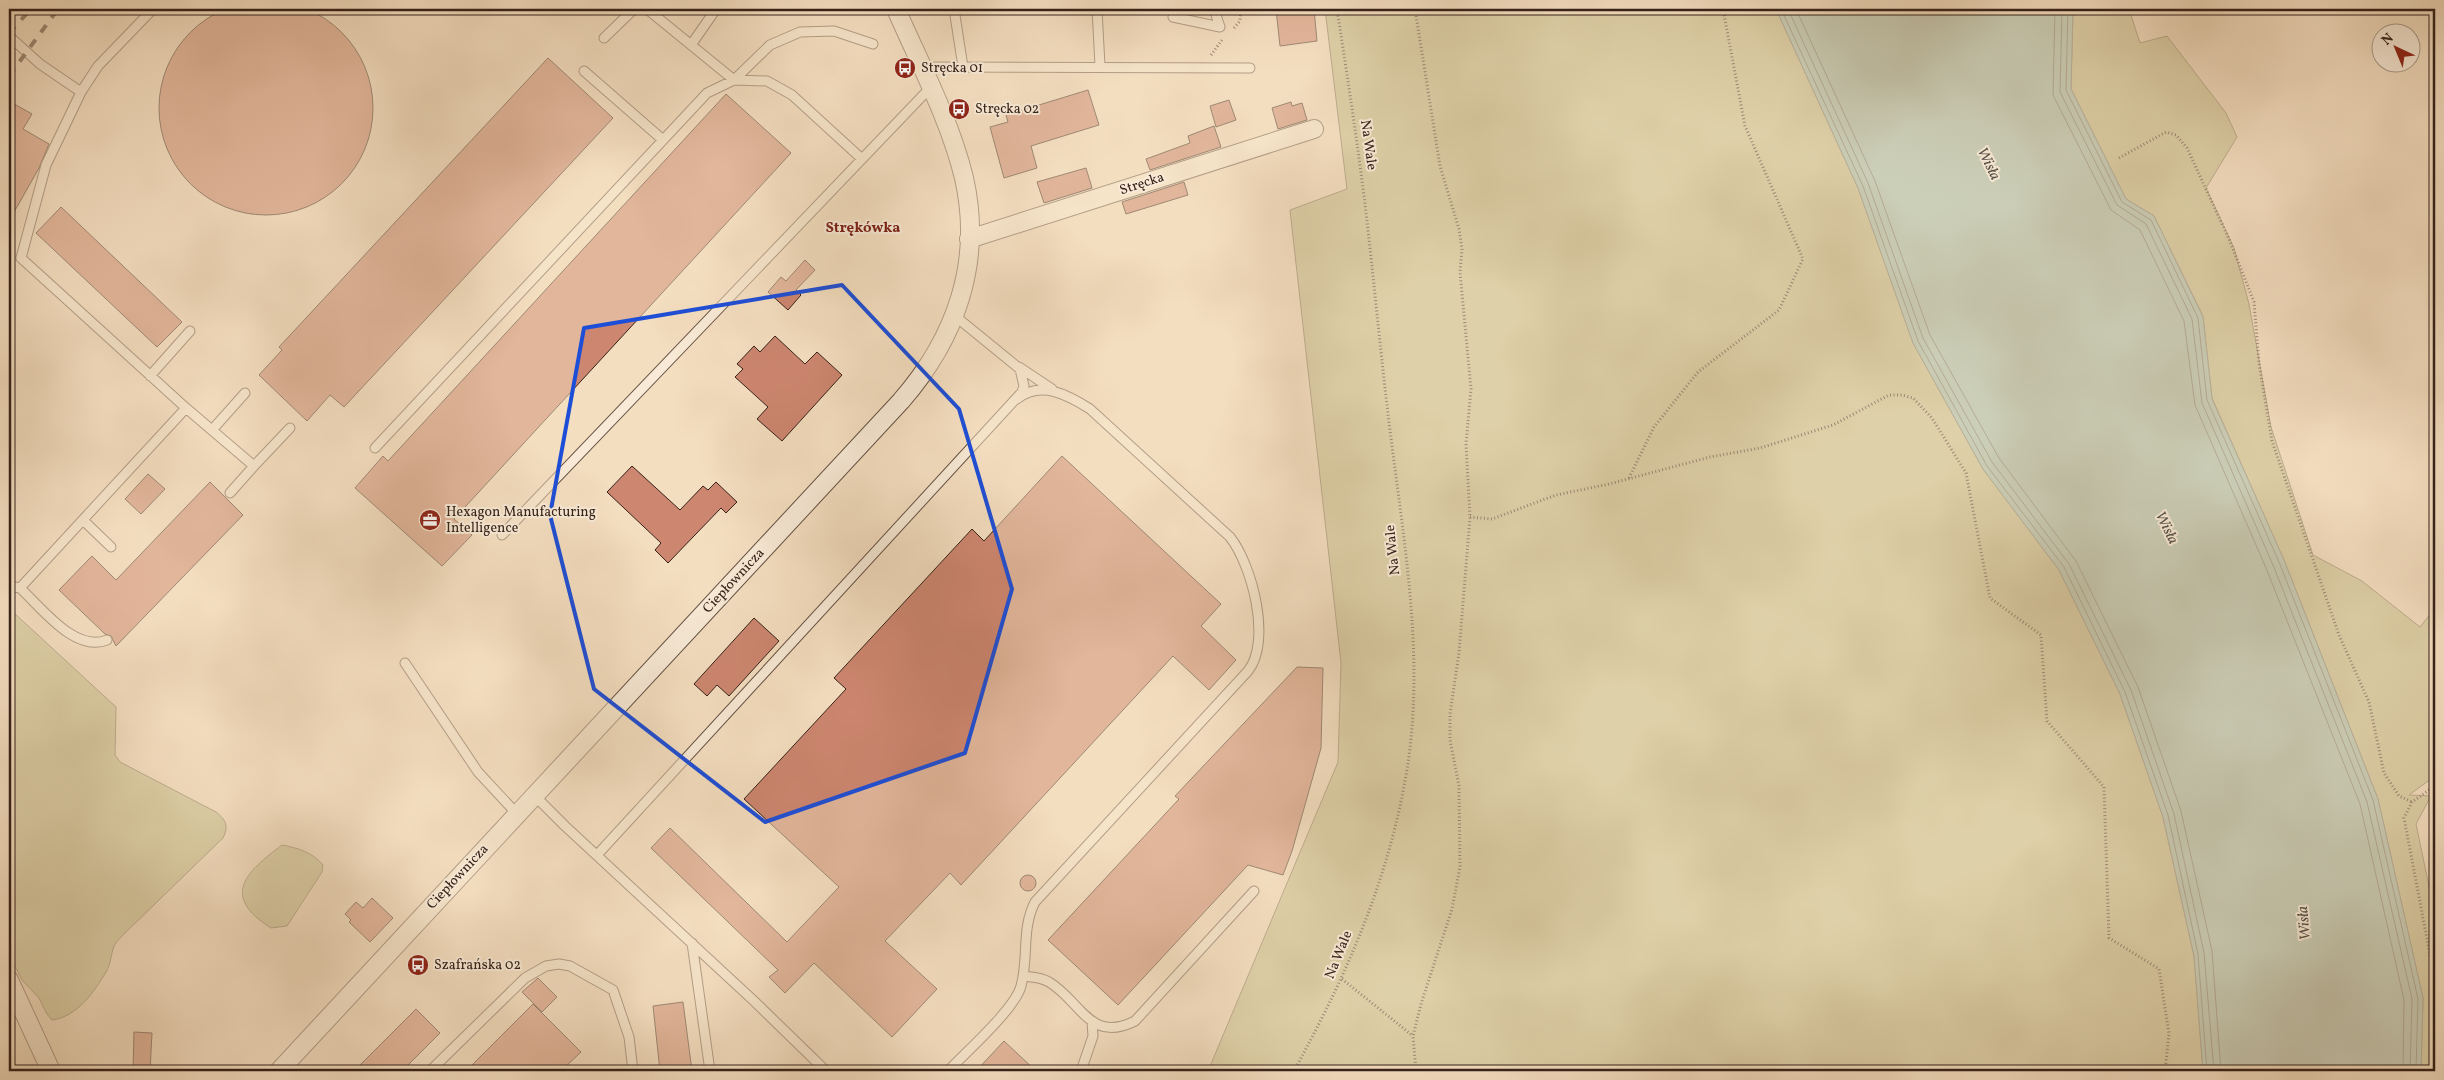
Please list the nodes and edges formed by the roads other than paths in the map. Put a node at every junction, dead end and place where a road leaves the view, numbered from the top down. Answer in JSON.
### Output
{"nodes":[{"id":1,"x":152,"y":9,"type":"edge"},
{"id":2,"x":634,"y":9,"type":"edge"},
{"id":3,"x":647,"y":9,"type":"edge"},
{"id":4,"x":716,"y":9,"type":"edge"},
{"id":5,"x":896,"y":9,"type":"edge"},
{"id":6,"x":954,"y":9,"type":"edge"},
{"id":7,"x":1097,"y":9,"type":"edge"},
{"id":8,"x":1214,"y":9,"type":"edge"},
{"id":9,"x":1174,"y":16,"type":"dead end"},
{"id":10,"x":9,"y":36,"type":"edge"},
{"id":11,"x":604,"y":38,"type":"dead end"},
{"id":12,"x":873,"y":44,"type":"dead end"},
{"id":13,"x":691,"y":45,"type":"junction"},
{"id":14,"x":963,"y":66,"type":"junction"},
{"id":15,"x":1100,"y":66,"type":"junction"},
{"id":16,"x":922,"y":67,"type":"junction"},
{"id":17,"x":1250,"y":68,"type":"dead end"},
{"id":18,"x":584,"y":70,"type":"dead end"},
{"id":19,"x":734,"y":80,"type":"junction"},
{"id":20,"x":930,"y":88,"type":"junction"},
{"id":21,"x":81,"y":92,"type":"junction"},
{"id":22,"x":1314,"y":129,"type":"dead end"},
{"id":23,"x":663,"y":140,"type":"junction"},
{"id":24,"x":862,"y":159,"type":"junction"},
{"id":25,"x":969,"y":239,"type":"junction"},
{"id":26,"x":955,"y":316,"type":"junction"},
{"id":27,"x":190,"y":331,"type":"dead end"},
{"id":28,"x":1017,"y":366,"type":"junction"},
{"id":29,"x":150,"y":376,"type":"junction"},
{"id":30,"x":1057,"y":392,"type":"junction"},
{"id":31,"x":245,"y":394,"type":"dead end"},
{"id":32,"x":1017,"y":399,"type":"junction"},
{"id":33,"x":186,"y":408,"type":"junction"},
{"id":34,"x":290,"y":428,"type":"dead end"},
{"id":35,"x":212,"y":430,"type":"junction"},
{"id":36,"x":375,"y":448,"type":"dead end"},
{"id":37,"x":254,"y":466,"type":"junction"},
{"id":38,"x":230,"y":493,"type":"dead end"},
{"id":39,"x":83,"y":520,"type":"junction"},
{"id":40,"x":502,"y":535,"type":"dead end"},
{"id":41,"x":111,"y":547,"type":"dead end"},
{"id":42,"x":9,"y":586,"type":"edge"},
{"id":43,"x":20,"y":588,"type":"junction"},
{"id":44,"x":107,"y":640,"type":"dead end"},
{"id":45,"x":405,"y":663,"type":"dead end"},
{"id":46,"x":534,"y":795,"type":"junction"},
{"id":47,"x":517,"y":814,"type":"junction"},
{"id":48,"x":597,"y":854,"type":"junction"},
{"id":49,"x":1254,"y":891,"type":"dead end"},
{"id":50,"x":692,"y":943,"type":"junction"},
{"id":51,"x":1023,"y":976,"type":"junction"},
{"id":52,"x":9,"y":980,"type":"edge"},
{"id":53,"x":1092,"y":1022,"type":"junction"},
{"id":54,"x":51,"y":1071,"type":"edge"},
{"id":55,"x":279,"y":1071,"type":"edge"},
{"id":56,"x":430,"y":1071,"type":"edge"},
{"id":57,"x":633,"y":1071,"type":"edge"},
{"id":58,"x":710,"y":1071,"type":"edge"},
{"id":59,"x":826,"y":1071,"type":"edge"},
{"id":60,"x":948,"y":1071,"type":"edge"},
{"id":61,"x":1081,"y":1071,"type":"edge"}],
"edges":[{"from":1,"to":21,"type":"lane"},
{"from":2,"to":11,"type":"lane"},
{"from":3,"to":13,"type":"lane"},
{"from":4,"to":13,"type":"lane"},
{"from":5,"to":16,"type":"street","name":"Ciepłownicza"},
{"from":6,"to":14,"type":"lane"},
{"from":7,"to":15,"type":"lane"},
{"from":8,"to":9,"type":"lane"},
{"from":10,"to":21,"type":"lane"},
{"from":12,"to":19,"type":"lane"},
{"from":13,"to":19,"type":"lane"},
{"from":14,"to":15,"type":"lane"},
{"from":14,"to":16,"type":"lane"},
{"from":15,"to":17,"type":"lane"},
{"from":16,"to":20,"type":"street","name":"Ciepłownicza"},
{"from":18,"to":23,"type":"lane"},
{"from":19,"to":23,"type":"lane"},
{"from":19,"to":24,"type":"lane"},
{"from":20,"to":24,"type":"lane"},
{"from":20,"to":25,"type":"street","name":"Ciepłownicza"},
{"from":21,"to":29,"type":"lane"},
{"from":22,"to":25,"type":"street","name":"Stręcka"},
{"from":23,"to":36,"type":"lane"},
{"from":24,"to":40,"type":"lane"},
{"from":25,"to":26,"type":"street","name":"Ciepłownicza"},
{"from":26,"to":28,"type":"lane"},
{"from":26,"to":46,"type":"street","name":"Ciepłownicza"},
{"from":27,"to":29,"type":"lane"},
{"from":28,"to":30,"type":"lane"},
{"from":28,"to":32,"type":"lane"},
{"from":29,"to":33,"type":"lane"},
{"from":30,"to":32,"type":"lane"},
{"from":30,"to":51,"type":"lane"},
{"from":31,"to":35,"type":"lane"},
{"from":32,"to":48,"type":"lane"},
{"from":33,"to":35,"type":"lane"},
{"from":33,"to":39,"type":"lane"},
{"from":34,"to":37,"type":"lane"},
{"from":35,"to":37,"type":"lane"},
{"from":37,"to":38,"type":"lane"},
{"from":39,"to":41,"type":"lane"},
{"from":39,"to":43,"type":"lane"},
{"from":42,"to":43,"type":"lane"},
{"from":43,"to":44,"type":"lane"},
{"from":45,"to":47,"type":"lane"},
{"from":46,"to":47,"type":"street","name":"Ciepłownicza"},
{"from":46,"to":48,"type":"lane"},
{"from":47,"to":55,"type":"street","name":"Ciepłownicza"},
{"from":48,"to":50,"type":"lane"},
{"from":49,"to":53,"type":"lane"},
{"from":50,"to":58,"type":"lane"},
{"from":50,"to":59,"type":"lane"},
{"from":51,"to":53,"type":"lane"},
{"from":51,"to":60,"type":"lane"},
{"from":52,"to":54,"type":"street"},
{"from":53,"to":61,"type":"lane"},
{"from":56,"to":57,"type":"lane"}]}
